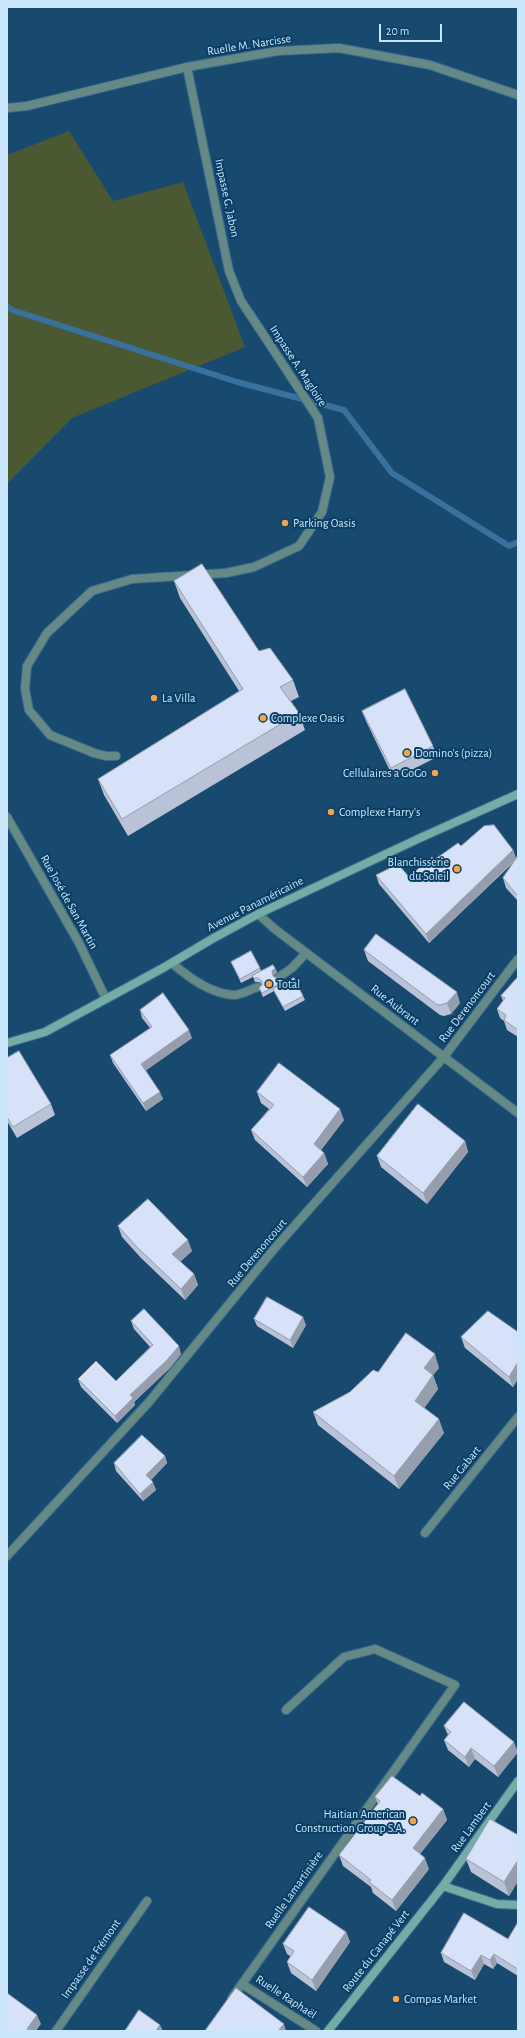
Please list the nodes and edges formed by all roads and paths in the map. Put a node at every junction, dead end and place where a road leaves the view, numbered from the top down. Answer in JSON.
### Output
{"nodes":[{"id":1,"x":187,"y":67,"type":"junction"},
{"id":2,"x":518,"y":95,"type":"edge"},
{"id":3,"x":7,"y":108,"type":"edge"},
{"id":4,"x":258,"y":328,"type":"joint"},
{"id":5,"x":116,"y":756,"type":"dead end"},
{"id":6,"x":518,"y":796,"type":"edge"},
{"id":7,"x":7,"y":817,"type":"edge"},
{"id":8,"x":258,"y":914,"type":"junction"},
{"id":9,"x":306,"y":953,"type":"junction"},
{"id":10,"x":518,"y":959,"type":"edge"},
{"id":11,"x":172,"y":963,"type":"junction"},
{"id":12,"x":279,"y":977,"type":"edge"},
{"id":13,"x":258,"y":987,"type":"edge"},
{"id":14,"x":106,"y":999,"type":"junction"},
{"id":15,"x":7,"y":1043,"type":"edge"},
{"id":16,"x":443,"y":1058,"type":"junction"},
{"id":17,"x":518,"y":1113,"type":"edge"},
{"id":18,"x":518,"y":1417,"type":"edge"},
{"id":19,"x":425,"y":1533,"type":"dead end"},
{"id":20,"x":7,"y":1556,"type":"edge"},
{"id":21,"x":286,"y":1710,"type":"dead end"},
{"id":22,"x":518,"y":1781,"type":"edge"},
{"id":23,"x":443,"y":1886,"type":"junction"},
{"id":24,"x":147,"y":1901,"type":"dead end"},
{"id":25,"x":518,"y":1905,"type":"edge"},
{"id":26,"x":242,"y":1984,"type":"junction"},
{"id":27,"x":226,"y":2007,"type":"edge"},
{"id":28,"x":56,"y":2031,"type":"edge"},
{"id":29,"x":316,"y":2031,"type":"edge"},
{"id":30,"x":328,"y":2031,"type":"edge"}],
"edges":[{"from":1,"to":2,"type":"street","name":"Ruelle M. Narcisse"},
{"from":1,"to":3,"type":"street","name":"Ruelle M. Narcisse"},
{"from":1,"to":4,"type":"street","name":"Impasse G. Jabon"},
{"from":4,"to":5,"type":"street","name":"Impasse A. Magloire"},
{"from":6,"to":8,"type":"main road","name":"Avenue Panaméricaine"},
{"from":7,"to":14,"type":"street","name":"Rue José de San Martin"},
{"from":8,"to":9,"type":"street","name":"Rue Aubrant"},
{"from":8,"to":11,"type":"main road","name":"Avenue Panaméricaine"},
{"from":9,"to":12,"type":"street"},
{"from":9,"to":16,"type":"street","name":"Rue Aubrant"},
{"from":10,"to":16,"type":"street","name":"Rue Derenoncourt"},
{"from":11,"to":13,"type":"street"},
{"from":11,"to":14,"type":"main road","name":"Avenue Panaméricaine"},
{"from":14,"to":15,"type":"main road","name":"Avenue Panaméricaine"},
{"from":16,"to":17,"type":"street","name":"Rue Aubrant"},
{"from":16,"to":20,"type":"street","name":"Rue Derenoncourt"},
{"from":18,"to":19,"type":"street","name":"Rue Gabart"},
{"from":21,"to":26,"type":"street","name":"Ruelle Lamartinière"},
{"from":22,"to":23,"type":"main road","name":"Rue Lambert"},
{"from":23,"to":25,"type":"main road"},
{"from":23,"to":30,"type":"main road","name":"Route du Canapé Vert"},
{"from":24,"to":28,"type":"street","name":"Impasse de Frémont"},
{"from":26,"to":27,"type":"street","name":"Ruelle Lamartinière"},
{"from":26,"to":29,"type":"street","name":"Ruelle Raphaël"}]}
